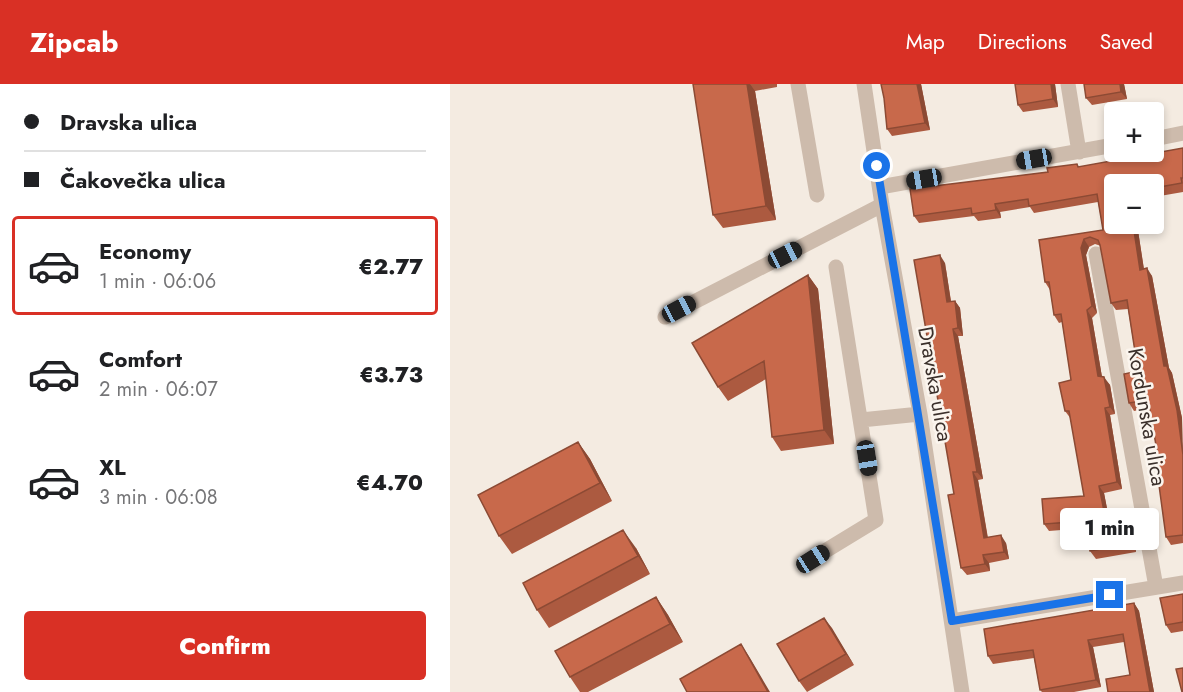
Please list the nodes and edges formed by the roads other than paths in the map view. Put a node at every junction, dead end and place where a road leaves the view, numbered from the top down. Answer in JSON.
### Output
{"nodes":[{"id":1,"x":798,"y":84,"type":"edge"},
{"id":2,"x":864,"y":84,"type":"edge"},
{"id":3,"x":1068,"y":84,"type":"edge"},
{"id":4,"x":1183,"y":134,"type":"edge"},
{"id":5,"x":1164,"y":137,"type":"edge"},
{"id":6,"x":1104,"y":147,"type":"edge"},
{"id":7,"x":1079,"y":152,"type":"junction"},
{"id":8,"x":880,"y":187,"type":"junction"},
{"id":9,"x":817,"y":195,"type":"dead end"},
{"id":10,"x":882,"y":205,"type":"junction"},
{"id":11,"x":1096,"y":254,"type":"dead end"},
{"id":12,"x":836,"y":267,"type":"dead end"},
{"id":13,"x":665,"y":317,"type":"dead end"},
{"id":14,"x":920,"y":414,"type":"junction"},
{"id":15,"x":861,"y":420,"type":"junction"},
{"id":16,"x":813,"y":559,"type":"dead end"},
{"id":17,"x":1183,"y":583,"type":"edge"},
{"id":18,"x":1156,"y":588,"type":"junction"},
{"id":19,"x":952,"y":621,"type":"junction"},
{"id":20,"x":962,"y":692,"type":"edge"}],
"edges":[{"from":1,"to":9,"type":"street"},
{"from":2,"to":8,"type":"street","name":"Dravska ulica"},
{"from":3,"to":7,"type":"street"},
{"from":4,"to":5,"type":"street"},
{"from":6,"to":7,"type":"street"},
{"from":7,"to":8,"type":"street"},
{"from":8,"to":10,"type":"street","name":"Dravska ulica"},
{"from":10,"to":13,"type":"street"},
{"from":10,"to":14,"type":"street","name":"Dravska ulica"},
{"from":11,"to":18,"type":"street","name":"Kordunska ulica"},
{"from":12,"to":15,"type":"street"},
{"from":14,"to":15,"type":"street"},
{"from":14,"to":19,"type":"street","name":"Dravska ulica"},
{"from":15,"to":16,"type":"street"},
{"from":17,"to":18,"type":"street"},
{"from":18,"to":19,"type":"street"},
{"from":19,"to":20,"type":"street","name":"Dravska ulica"}]}
